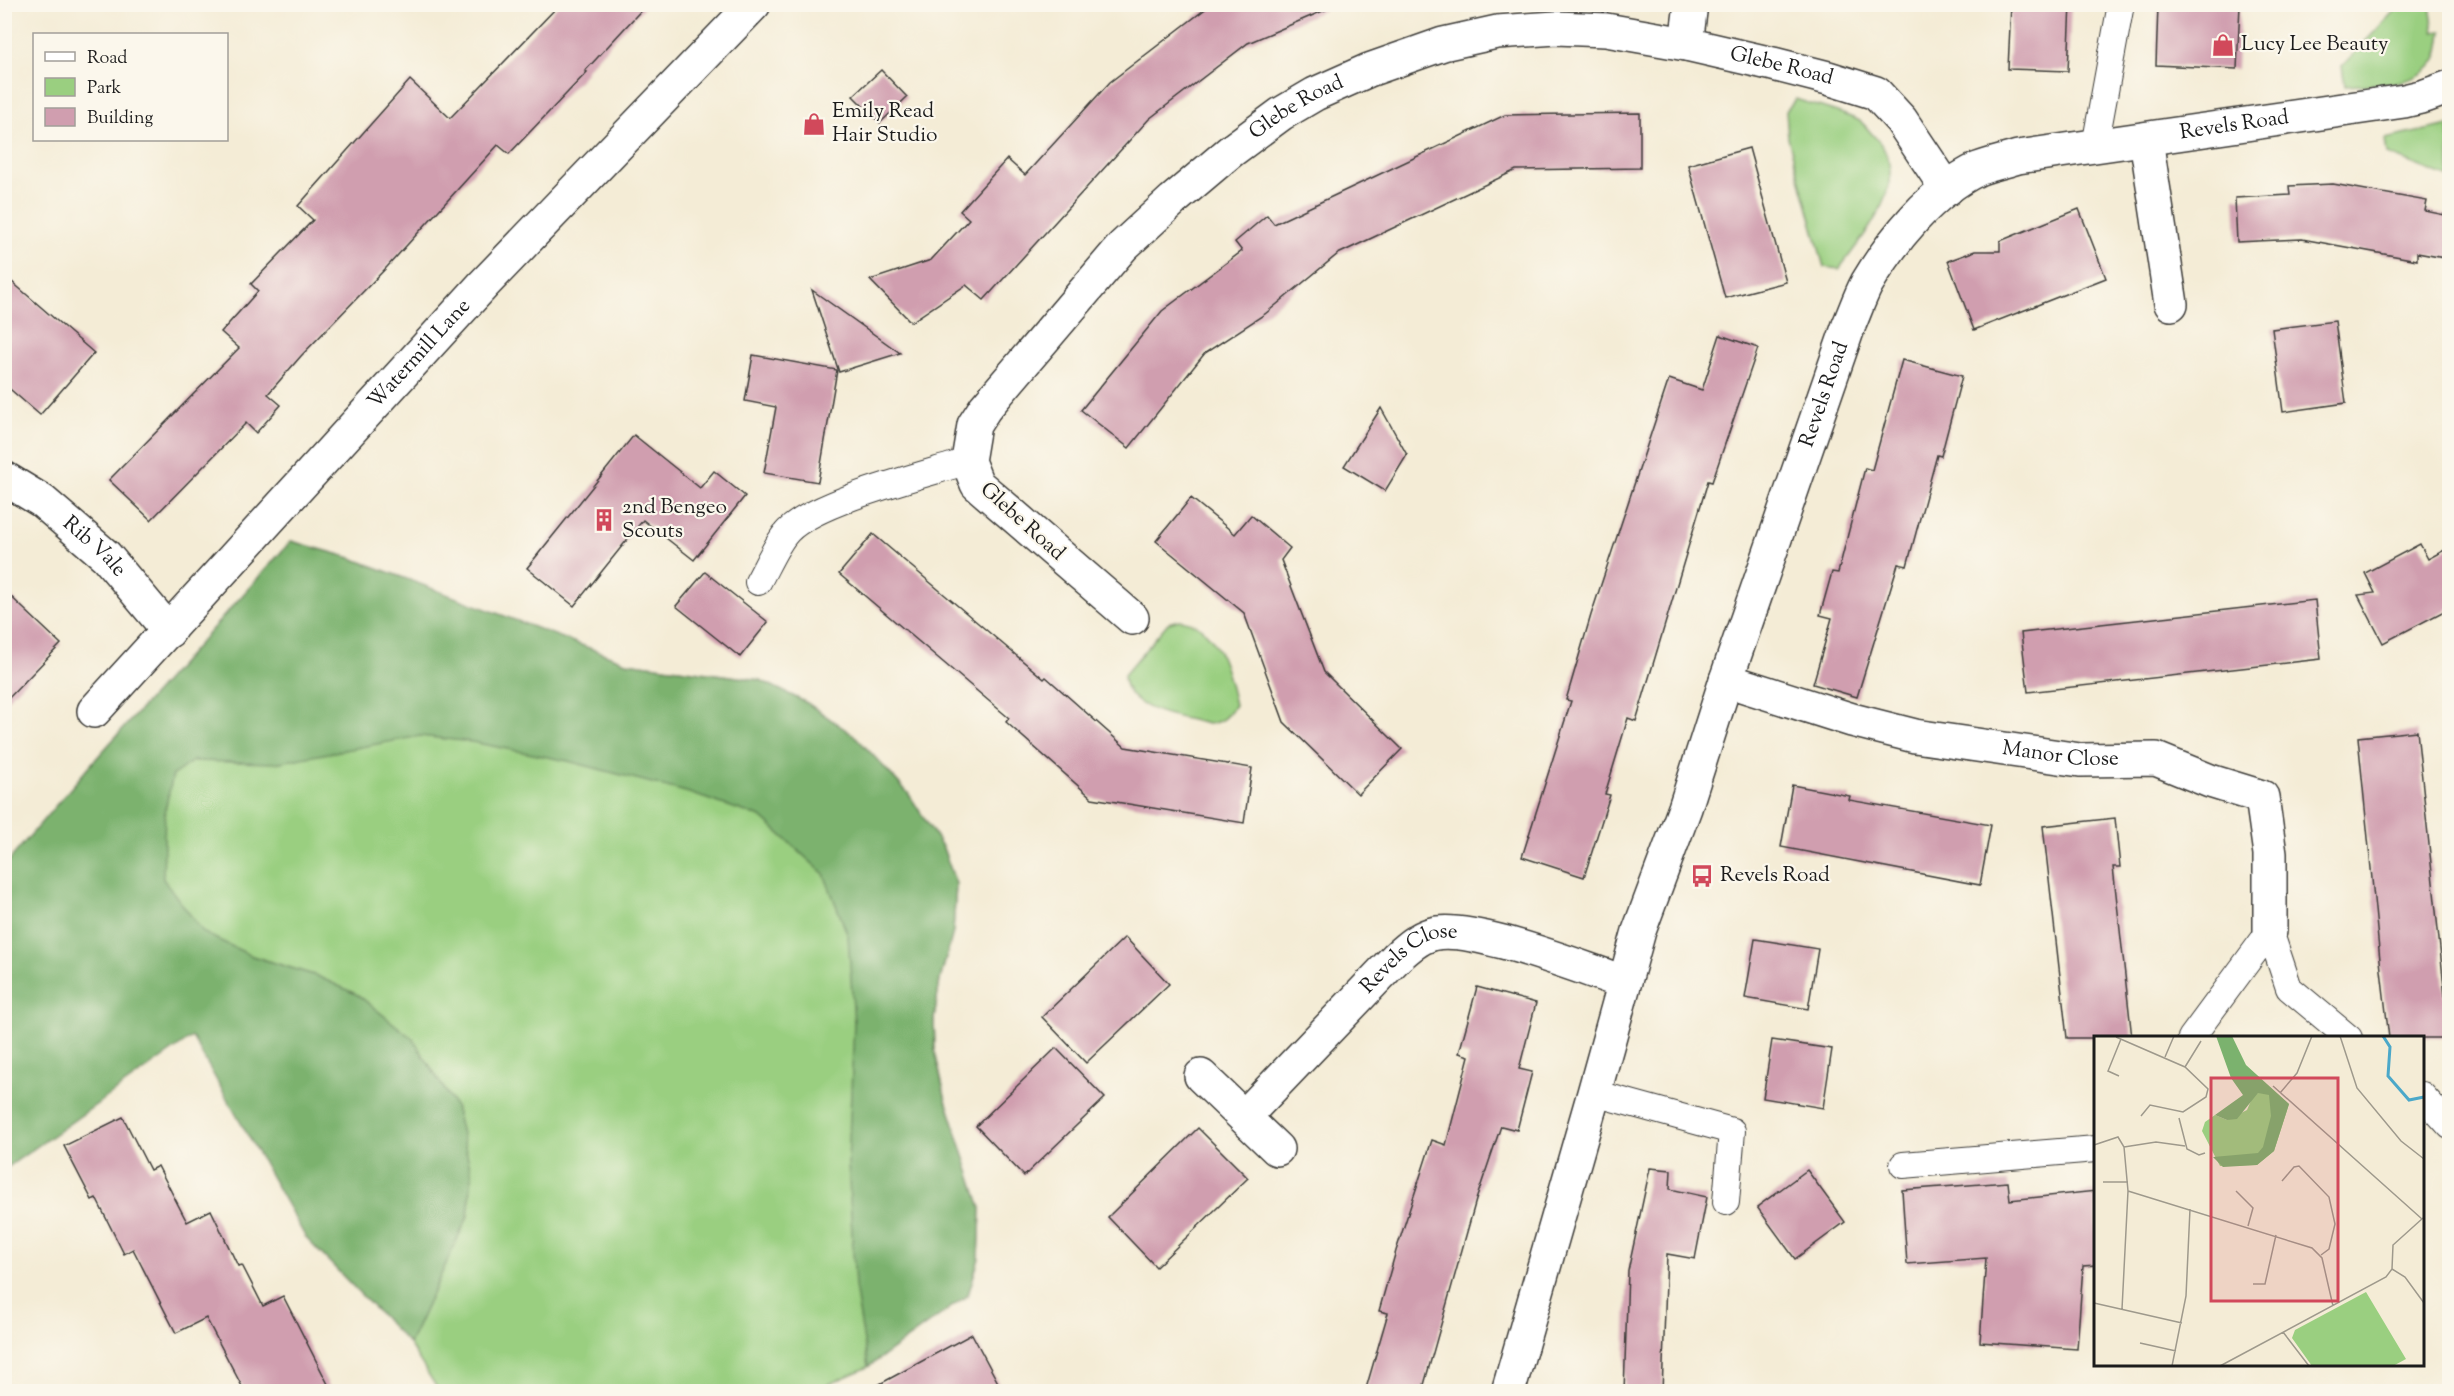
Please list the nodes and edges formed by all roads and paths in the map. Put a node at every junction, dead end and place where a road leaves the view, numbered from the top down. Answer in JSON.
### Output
{"nodes":[{"id":1,"x":754,"y":4,"type":"edge"},
{"id":2,"x":1691,"y":4,"type":"edge"},
{"id":3,"x":2121,"y":4,"type":"edge"},
{"id":4,"x":1686,"y":44,"type":"junction"},
{"id":5,"x":2450,"y":87,"type":"edge"},
{"id":6,"x":2146,"y":139,"type":"junction"},
{"id":7,"x":2096,"y":146,"type":"junction"},
{"id":8,"x":1947,"y":189,"type":"junction"},
{"id":9,"x":2171,"y":304,"type":"dead end"},
{"id":10,"x":968,"y":462,"type":"junction"},
{"id":11,"x":4,"y":478,"type":"edge"},
{"id":12,"x":758,"y":582,"type":"dead end"},
{"id":13,"x":1132,"y":618,"type":"dead end"},
{"id":14,"x":169,"y":631,"type":"junction"},
{"id":15,"x":1726,"y":680,"type":"junction"},
{"id":16,"x":94,"y":711,"type":"dead end"},
{"id":17,"x":2270,"y":931,"type":"junction"},
{"id":18,"x":1624,"y":982,"type":"junction"},
{"id":19,"x":2192,"y":1036,"type":"edge"},
{"id":20,"x":2347,"y":1036,"type":"edge"},
{"id":21,"x":1201,"y":1076,"type":"dead end"},
{"id":22,"x":1594,"y":1093,"type":"junction"},
{"id":23,"x":2424,"y":1097,"type":"edge"},
{"id":24,"x":1244,"y":1117,"type":"junction"},
{"id":25,"x":2450,"y":1126,"type":"edge"},
{"id":26,"x":1277,"y":1149,"type":"dead end"},
{"id":27,"x":2094,"y":1149,"type":"edge"},
{"id":28,"x":1904,"y":1165,"type":"dead end"},
{"id":29,"x":1726,"y":1202,"type":"dead end"},
{"id":30,"x":1508,"y":1392,"type":"edge"}],
"edges":[{"from":1,"to":14,"type":"street","name":"Watermill Lane"},
{"from":2,"to":4,"type":"street"},
{"from":3,"to":7,"type":"lane"},
{"from":4,"to":8,"type":"street","name":"Glebe Road"},
{"from":4,"to":10,"type":"street","name":"Glebe Road"},
{"from":5,"to":6,"type":"street","name":"Revels Road"},
{"from":6,"to":7,"type":"street","name":"Revels Road"},
{"from":6,"to":9,"type":"street"},
{"from":7,"to":8,"type":"street","name":"Revels Road"},
{"from":8,"to":15,"type":"street","name":"Revels Road"},
{"from":10,"to":12,"type":"lane"},
{"from":10,"to":13,"type":"street","name":"Glebe Road"},
{"from":11,"to":14,"type":"street","name":"Rib Vale"},
{"from":14,"to":16,"type":"street","name":"Watermill Lane"},
{"from":15,"to":17,"type":"street","name":"Manor Close"},
{"from":15,"to":18,"type":"street","name":"Revels Road"},
{"from":17,"to":19,"type":"lane"},
{"from":17,"to":20,"type":"lane"},
{"from":18,"to":22,"type":"street","name":"Revels Road"},
{"from":18,"to":24,"type":"street","name":"Revels Close"},
{"from":21,"to":24,"type":"street"},
{"from":22,"to":29,"type":"lane"},
{"from":22,"to":30,"type":"street","name":"Revels Road"},
{"from":23,"to":25,"type":"lane"},
{"from":24,"to":26,"type":"street"},
{"from":27,"to":28,"type":"lane"}]}
